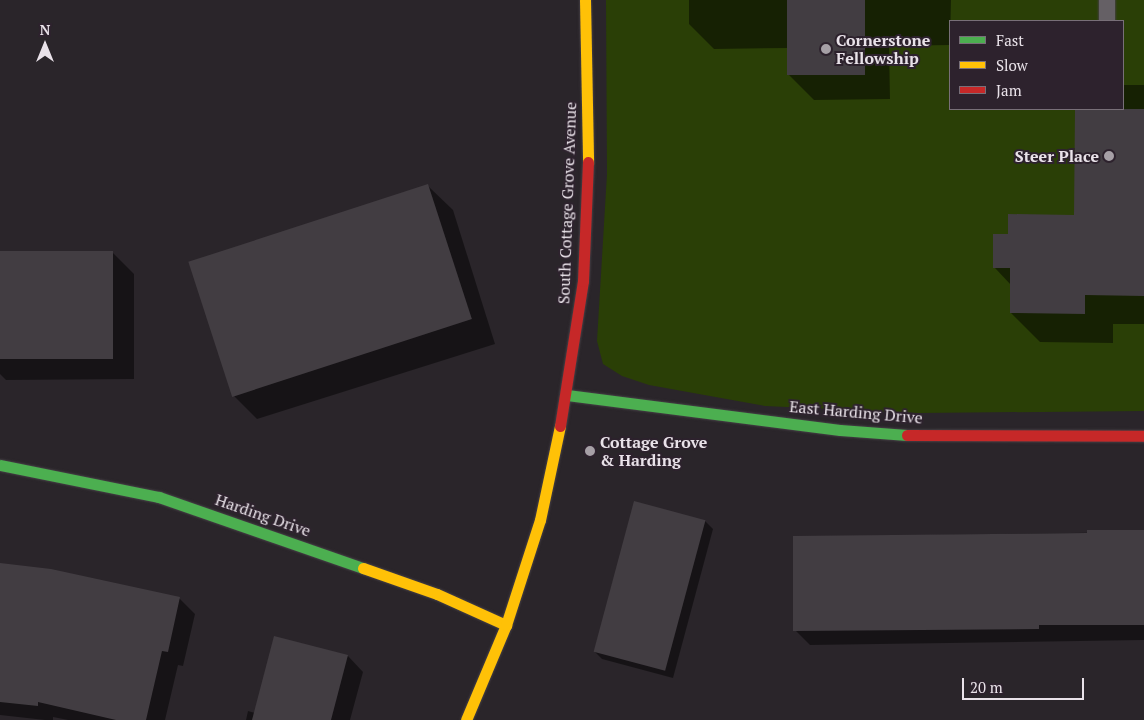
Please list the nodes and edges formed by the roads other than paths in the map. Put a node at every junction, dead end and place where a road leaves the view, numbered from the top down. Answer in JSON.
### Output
{"nodes":[{"id":1,"x":585,"y":0,"type":"edge"},
{"id":2,"x":1107,"y":0,"type":"edge"},
{"id":3,"x":1108,"y":20,"type":"edge"},
{"id":4,"x":567,"y":395,"type":"junction"},
{"id":5,"x":1144,"y":436,"type":"edge"},
{"id":6,"x":0,"y":465,"type":"edge"},
{"id":7,"x":506,"y":625,"type":"junction"},
{"id":8,"x":466,"y":720,"type":"edge"}],
"edges":[{"from":1,"to":4,"type":"street","name":"South Cottage Grove Avenue"},
{"from":2,"to":3,"type":"lane"},
{"from":4,"to":5,"type":"street","name":"East Harding Drive"},
{"from":4,"to":7,"type":"street","name":"South Cottage Grove Avenue"},
{"from":6,"to":7,"type":"street","name":"Harding Drive"},
{"from":7,"to":8,"type":"street","name":"South Cottage Grove Avenue"}]}
